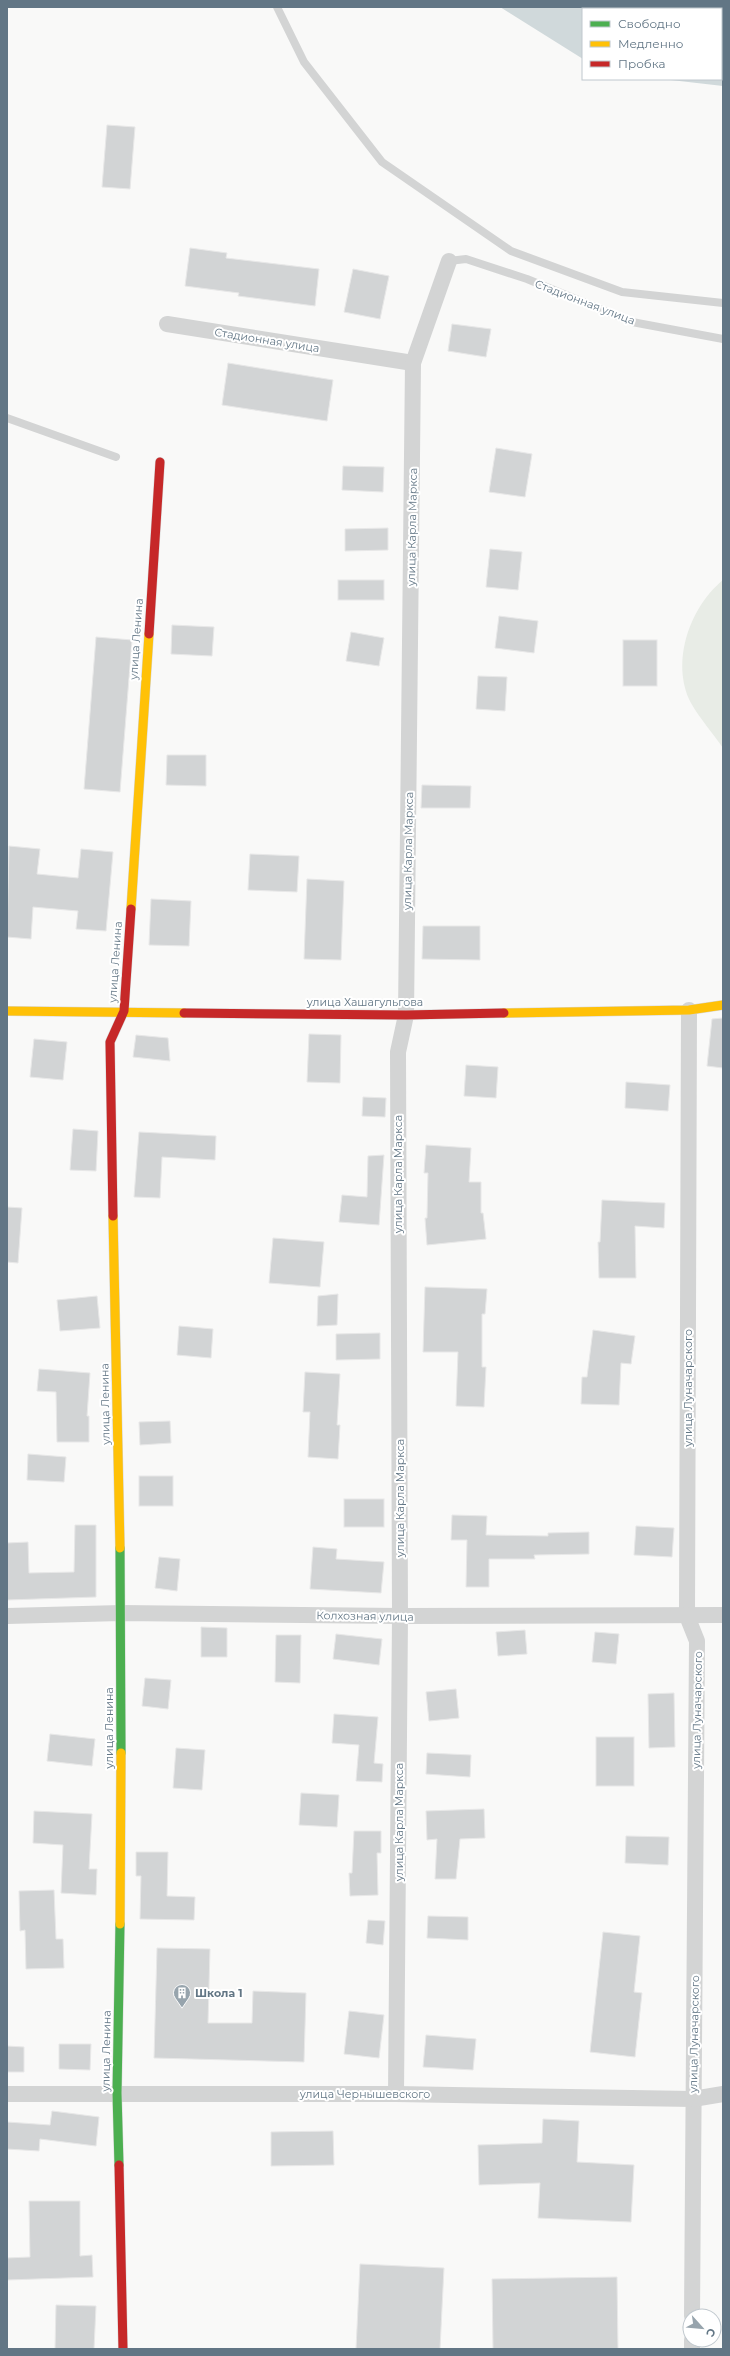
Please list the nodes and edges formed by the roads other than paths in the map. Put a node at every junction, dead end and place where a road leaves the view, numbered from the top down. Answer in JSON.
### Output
{"nodes":[{"id":1,"x":277,"y":7,"type":"edge"},
{"id":2,"x":449,"y":261,"type":"joint"},
{"id":3,"x":723,"y":302,"type":"edge"},
{"id":4,"x":167,"y":324,"type":"dead end"},
{"id":5,"x":723,"y":339,"type":"edge"},
{"id":6,"x":414,"y":363,"type":"junction"},
{"id":7,"x":7,"y":418,"type":"edge"},
{"id":8,"x":116,"y":457,"type":"dead end"},
{"id":9,"x":160,"y":462,"type":"dead end"},
{"id":10,"x":723,"y":1005,"type":"edge"},
{"id":11,"x":689,"y":1010,"type":"junction"},
{"id":12,"x":7,"y":1011,"type":"edge"},
{"id":13,"x":124,"y":1011,"type":"junction"},
{"id":14,"x":406,"y":1015,"type":"junction"},
{"id":15,"x":121,"y":1612,"type":"junction"},
{"id":16,"x":723,"y":1615,"type":"edge"},
{"id":17,"x":7,"y":1616,"type":"edge"},
{"id":18,"x":400,"y":1616,"type":"junction"},
{"id":19,"x":687,"y":1616,"type":"junction"},
{"id":20,"x":117,"y":2093,"type":"junction"},
{"id":21,"x":7,"y":2094,"type":"edge"},
{"id":22,"x":396,"y":2094,"type":"junction"},
{"id":23,"x":723,"y":2094,"type":"edge"},
{"id":24,"x":693,"y":2100,"type":"junction"},
{"id":25,"x":692,"y":2308,"type":"edge"},
{"id":26,"x":123,"y":2349,"type":"edge"}],
"edges":[{"from":1,"to":3,"type":"lane"},
{"from":2,"to":5,"type":"lane","name":"Стадионная улица"},
{"from":2,"to":6,"type":"street","name":"улица Карла Маркса"},
{"from":4,"to":6,"type":"street","name":"Стадионная улица"},
{"from":6,"to":14,"type":"street","name":"улица Карла Маркса"},
{"from":7,"to":8,"type":"lane"},
{"from":9,"to":13,"type":"street","name":"улица Ленина"},
{"from":10,"to":11,"type":"street","name":"улица Хашагульгова"},
{"from":11,"to":14,"type":"street","name":"улица Хашагульгова"},
{"from":11,"to":19,"type":"street","name":"улица Луначарского"},
{"from":12,"to":13,"type":"street","name":"улица Хашагульгова"},
{"from":13,"to":14,"type":"street","name":"улица Хашагульгова"},
{"from":13,"to":15,"type":"street","name":"улица Ленина"},
{"from":14,"to":18,"type":"street","name":"улица Карла Маркса"},
{"from":15,"to":17,"type":"street","name":"Колхозная улица"},
{"from":15,"to":18,"type":"street","name":"Колхозная улица"},
{"from":15,"to":20,"type":"street","name":"улица Ленина"},
{"from":16,"to":19,"type":"street","name":"Колхозная улица"},
{"from":18,"to":19,"type":"street","name":"Колхозная улица"},
{"from":18,"to":22,"type":"street","name":"улица Карла Маркса"},
{"from":19,"to":24,"type":"street","name":"улица Луначарского"},
{"from":20,"to":21,"type":"street","name":"улица Чернышевского"},
{"from":20,"to":22,"type":"street","name":"улица Чернышевского"},
{"from":20,"to":26,"type":"street","name":"улица Ленина"},
{"from":22,"to":24,"type":"street","name":"улица Чернышевского"},
{"from":23,"to":24,"type":"street","name":"улица Чернышевского"},
{"from":24,"to":25,"type":"street","name":"улица Луначарского"}]}
